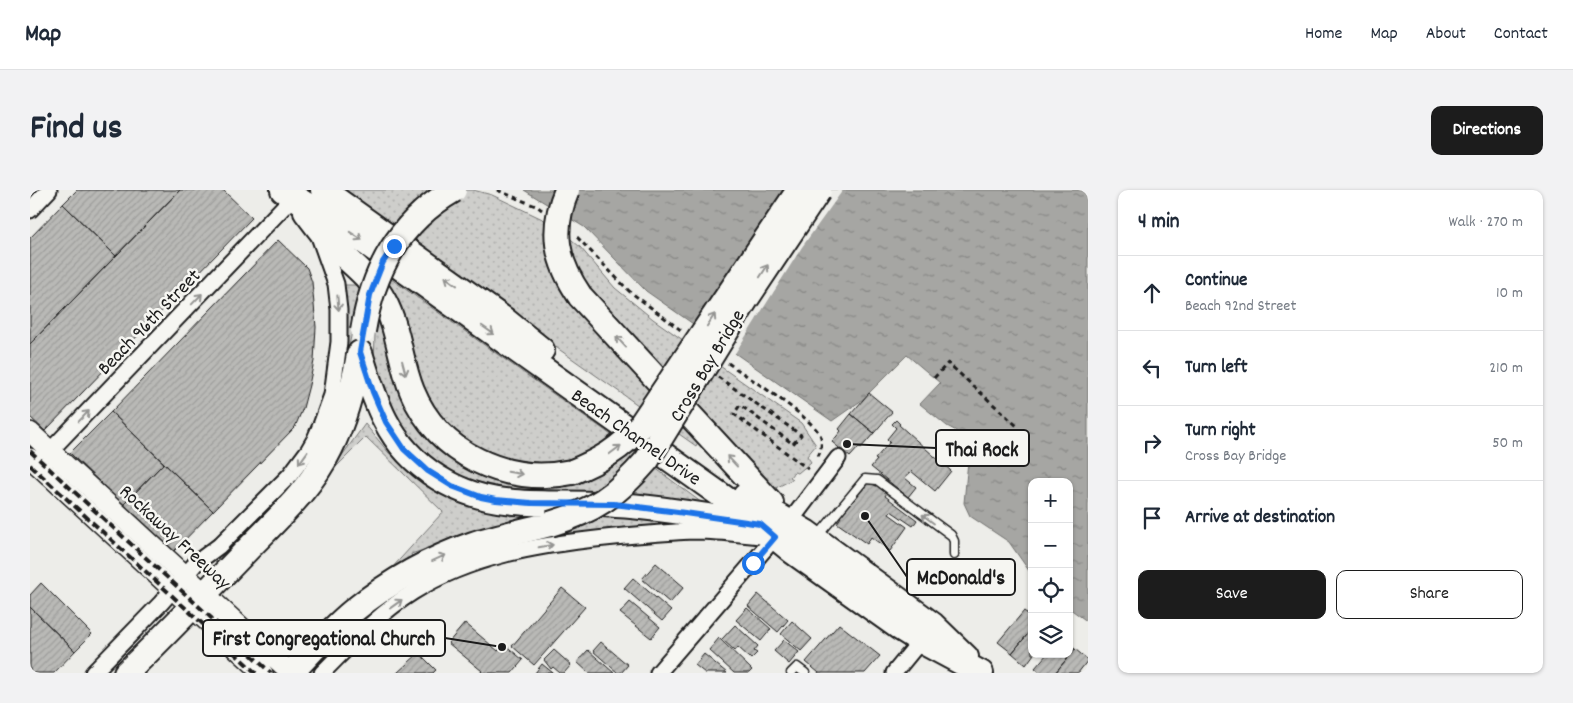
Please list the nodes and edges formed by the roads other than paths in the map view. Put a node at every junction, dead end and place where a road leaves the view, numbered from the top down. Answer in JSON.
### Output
{"nodes":[{"id":1,"x":49,"y":190,"type":"edge"},
{"id":2,"x":323,"y":190,"type":"edge"},
{"id":3,"x":454,"y":190,"type":"edge"},
{"id":4,"x":567,"y":190,"type":"edge"},
{"id":5,"x":799,"y":190,"type":"edge"},
{"id":6,"x":819,"y":190,"type":"edge"},
{"id":7,"x":288,"y":194,"type":"edge"},
{"id":8,"x":30,"y":210,"type":"edge"},
{"id":9,"x":314,"y":223,"type":"junction"},
{"id":10,"x":361,"y":342,"type":"junction"},
{"id":11,"x":30,"y":432,"type":"edge"},
{"id":12,"x":50,"y":451,"type":"junction"},
{"id":13,"x":838,"y":458,"type":"dead end"},
{"id":14,"x":32,"y":465,"type":"edge"},
{"id":15,"x":775,"y":528,"type":"junction"},
{"id":16,"x":815,"y":540,"type":"junction"},
{"id":17,"x":954,"y":555,"type":"dead end"},
{"id":18,"x":179,"y":582,"type":"junction"},
{"id":19,"x":198,"y":600,"type":"junction"},
{"id":20,"x":927,"y":633,"type":"junction"},
{"id":21,"x":93,"y":673,"type":"edge"},
{"id":22,"x":126,"y":673,"type":"edge"},
{"id":23,"x":263,"y":673,"type":"edge"},
{"id":24,"x":291,"y":673,"type":"edge"},
{"id":25,"x":322,"y":673,"type":"edge"},
{"id":26,"x":658,"y":673,"type":"edge"},
{"id":27,"x":791,"y":673,"type":"edge"},
{"id":28,"x":805,"y":673,"type":"edge"},
{"id":29,"x":894,"y":673,"type":"edge"},
{"id":30,"x":981,"y":673,"type":"edge"}],
"edges":[{"from":1,"to":8,"type":"street"},
{"from":15,"to":2,"type":"main road","name":"Beach Channel Drive","one_way":true},
{"from":3,"to":10,"type":"main road","bridge":true},
{"from":15,"to":4,"type":"main road","one_way":true,"bridge":true},
{"from":9,"to":5,"type":"main road","one_way":true,"bridge":true},
{"from":24,"to":6,"type":"main road","name":"Cross Bay Bridge","one_way":true,"bridge":true},
{"from":7,"to":9,"type":"main road"},
{"from":12,"to":7,"type":"street","name":"Beach 96th Street","one_way":true},
{"from":7,"to":15,"type":"main road","name":"Beach Channel Drive","one_way":true},
{"from":9,"to":18,"type":"street","one_way":true},
{"from":10,"to":15,"type":"main road"},
{"from":10,"to":19,"type":"main road"},
{"from":11,"to":12,"type":"street","name":"Rockaway Freeway"},
{"from":12,"to":14,"type":"lane","name":"Beach 96th Street"},
{"from":12,"to":18,"type":"street","name":"Rockaway Freeway"},
{"from":13,"to":15,"type":"street"},
{"from":14,"to":18,"type":"street","name":"Rockaway Freeway"},
{"from":15,"to":16,"type":"main road","name":"Beach Channel Drive"},
{"from":15,"to":20,"type":"main road","name":"Beach Channel Drive"},
{"from":25,"to":15,"type":"street","one_way":true},
{"from":15,"to":26,"type":"street"},
{"from":17,"to":16,"type":"lane","one_way":true},
{"from":16,"to":20,"type":"main road","name":"Beach Channel Drive"},
{"from":18,"to":19,"type":"street","name":"Rockaway Freeway"},
{"from":18,"to":21,"type":"street"},
{"from":19,"to":22,"type":"main road"},
{"from":19,"to":23,"type":"street","name":"Rockaway Freeway"},
{"from":19,"to":24,"type":"street","name":"Rockaway Freeway"},
{"from":20,"to":29,"type":"street"},
{"from":20,"to":30,"type":"main road","name":"Beach Channel Drive"},
{"from":27,"to":28,"type":"lane"}]}
